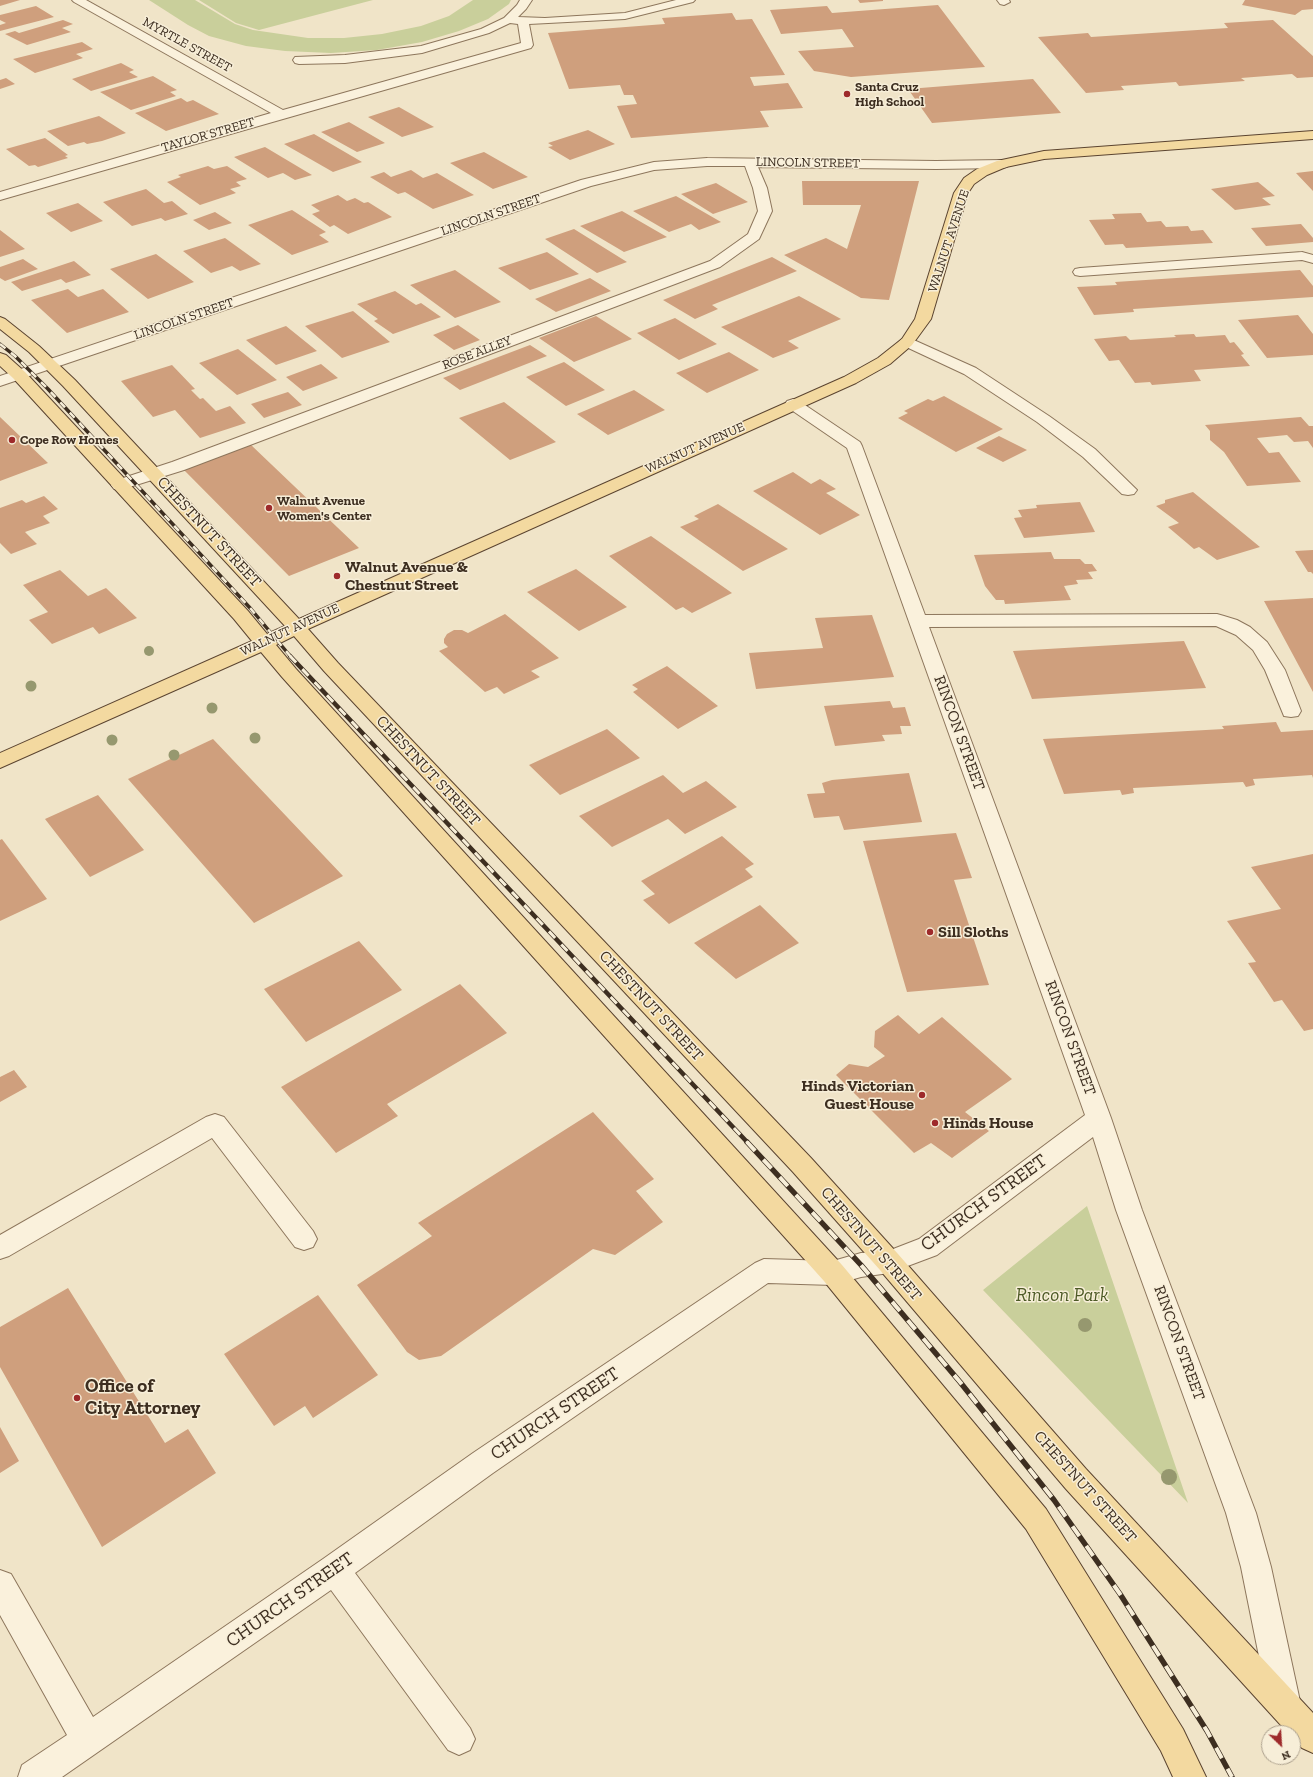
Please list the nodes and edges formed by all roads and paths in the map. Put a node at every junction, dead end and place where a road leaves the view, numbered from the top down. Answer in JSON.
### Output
{"nodes":[{"id":1,"x":78,"y":0,"type":"edge"},
{"id":2,"x":526,"y":0,"type":"edge"},
{"id":3,"x":689,"y":0,"type":"edge"},
{"id":4,"x":508,"y":20,"type":"junction"},
{"id":5,"x":524,"y":20,"type":"junction"},
{"id":6,"x":299,"y":60,"type":"dead end"},
{"id":7,"x":282,"y":114,"type":"junction"},
{"id":8,"x":1313,"y":135,"type":"edge"},
{"id":9,"x":751,"y":162,"type":"junction"},
{"id":10,"x":1002,"y":164,"type":"junction"},
{"id":11,"x":0,"y":196,"type":"edge"},
{"id":12,"x":1313,"y":259,"type":"edge"},
{"id":13,"x":1080,"y":272,"type":"dead end"},
{"id":14,"x":0,"y":322,"type":"edge"},
{"id":15,"x":907,"y":342,"type":"junction"},
{"id":16,"x":0,"y":358,"type":"edge"},
{"id":17,"x":25,"y":373,"type":"edge"},
{"id":18,"x":793,"y":404,"type":"junction"},
{"id":19,"x":154,"y":473,"type":"junction"},
{"id":20,"x":120,"y":485,"type":"junction"},
{"id":21,"x":1128,"y":490,"type":"dead end"},
{"id":22,"x":918,"y":621,"type":"junction"},
{"id":23,"x":296,"y":627,"type":"junction"},
{"id":24,"x":264,"y":642,"type":"junction"},
{"id":25,"x":1291,"y":711,"type":"dead end"},
{"id":26,"x":0,"y":760,"type":"edge"},
{"id":27,"x":1099,"y":1118,"type":"junction"},
{"id":28,"x":304,"y":1239,"type":"dead end"},
{"id":29,"x":0,"y":1248,"type":"edge"},
{"id":30,"x":889,"y":1262,"type":"junction"},
{"id":31,"x":833,"y":1273,"type":"junction"},
{"id":32,"x":334,"y":1570,"type":"junction"},
{"id":33,"x":0,"y":1585,"type":"edge"},
{"id":34,"x":1285,"y":1707,"type":"junction"},
{"id":35,"x":1313,"y":1737,"type":"edge"},
{"id":36,"x":459,"y":1739,"type":"dead end"},
{"id":37,"x":88,"y":1740,"type":"junction"},
{"id":38,"x":34,"y":1777,"type":"edge"},
{"id":39,"x":1190,"y":1777,"type":"edge"}],
"edges":[{"from":1,"to":7,"type":"street","name":"MYRTLE STREET"},
{"from":2,"to":4,"type":"street"},
{"from":3,"to":5,"type":"street"},
{"from":4,"to":5,"type":"street"},
{"from":4,"to":6,"type":"street"},
{"from":5,"to":7,"type":"street","name":"TAYLOR STREET"},
{"from":7,"to":11,"type":"street","name":"TAYLOR STREET"},
{"from":8,"to":10,"type":"main road","name":"WALNUT AVENUE"},
{"from":9,"to":10,"type":"street","name":"LINCOLN STREET"},
{"from":9,"to":17,"type":"street","name":"LINCOLN STREET"},
{"from":9,"to":19,"type":"street","name":"ROSE ALLEY"},
{"from":10,"to":15,"type":"main road","name":"WALNUT AVENUE"},
{"from":12,"to":13,"type":"street"},
{"from":14,"to":17,"type":"main road","name":"CHESTNUT STREET"},
{"from":15,"to":18,"type":"main road","name":"WALNUT AVENUE"},
{"from":15,"to":21,"type":"street"},
{"from":16,"to":17,"type":"main road","name":"CHESTNUT STREET"},
{"from":17,"to":19,"type":"main road","name":"CHESTNUT STREET"},
{"from":17,"to":20,"type":"main road","name":"CHESTNUT STREET"},
{"from":18,"to":22,"type":"street","name":"RINCON STREET"},
{"from":18,"to":23,"type":"main road","name":"WALNUT AVENUE"},
{"from":19,"to":20,"type":"street","name":"ROSE ALLEY"},
{"from":19,"to":23,"type":"main road","name":"CHESTNUT STREET"},
{"from":20,"to":24,"type":"main road","name":"CHESTNUT STREET"},
{"from":22,"to":25,"type":"street"},
{"from":22,"to":27,"type":"street","name":"RINCON STREET"},
{"from":23,"to":24,"type":"main road","name":"WALNUT AVENUE"},
{"from":23,"to":30,"type":"main road","name":"CHESTNUT STREET"},
{"from":24,"to":26,"type":"main road","name":"WALNUT AVENUE"},
{"from":24,"to":31,"type":"main road","name":"CHESTNUT STREET"},
{"from":27,"to":30,"type":"street","name":"CHURCH STREET"},
{"from":27,"to":34,"type":"street","name":"RINCON STREET"},
{"from":28,"to":29,"type":"street"},
{"from":30,"to":31,"type":"street","name":"CHURCH STREET"},
{"from":30,"to":34,"type":"main road","name":"CHESTNUT STREET"},
{"from":31,"to":32,"type":"street","name":"CHURCH STREET"},
{"from":31,"to":39,"type":"main road","name":"CHESTNUT STREET"},
{"from":32,"to":36,"type":"street"},
{"from":32,"to":37,"type":"street","name":"CHURCH STREET"},
{"from":33,"to":37,"type":"street"},
{"from":34,"to":35,"type":"main road","name":"CHESTNUT STREET"},
{"from":37,"to":38,"type":"street","name":"CHURCH STREET"}]}
